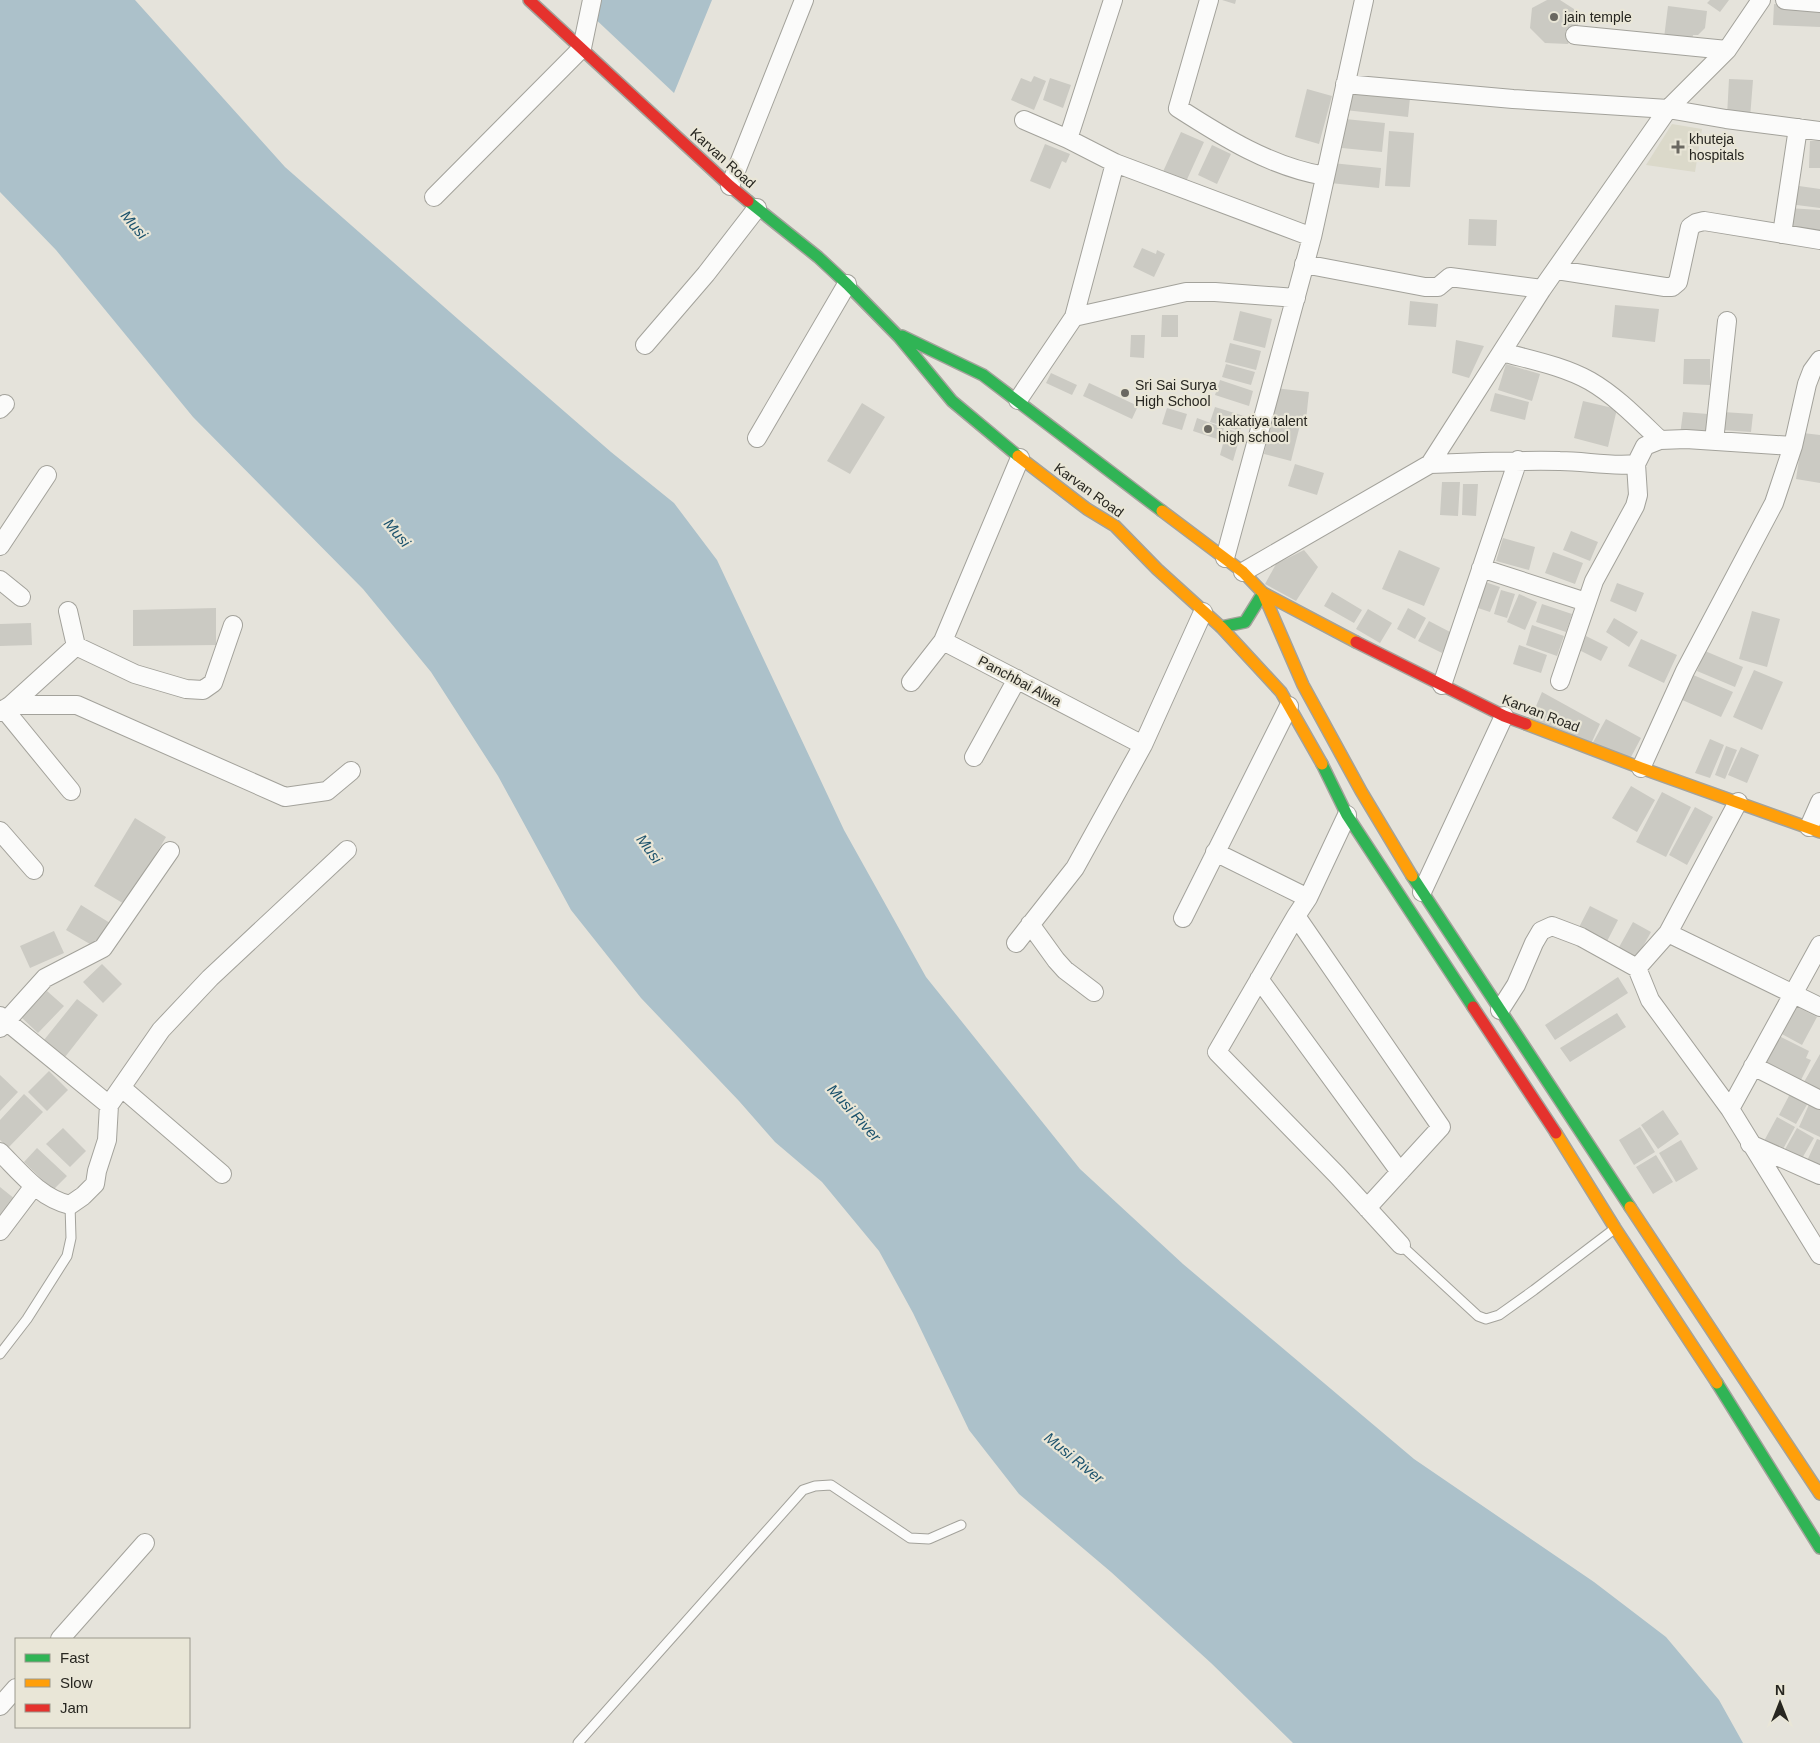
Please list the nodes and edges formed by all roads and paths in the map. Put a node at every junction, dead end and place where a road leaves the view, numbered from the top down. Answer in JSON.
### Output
{"nodes":[{"id":1,"x":529,"y":0,"type":"edge"},
{"id":2,"x":592,"y":0,"type":"edge"},
{"id":3,"x":804,"y":0,"type":"edge"},
{"id":4,"x":1113,"y":0,"type":"edge"},
{"id":5,"x":1210,"y":0,"type":"edge"},
{"id":6,"x":1364,"y":0,"type":"edge"},
{"id":7,"x":1761,"y":0,"type":"edge"},
{"id":8,"x":1785,"y":0,"type":"edge"},
{"id":9,"x":1820,"y":3,"type":"edge"},
{"id":10,"x":1575,"y":35,"type":"dead end"},
{"id":11,"x":582,"y":48,"type":"junction"},
{"id":12,"x":1727,"y":50,"type":"junction"},
{"id":13,"x":1345,"y":84,"type":"junction"},
{"id":14,"x":1668,"y":109,"type":"junction"},
{"id":15,"x":1024,"y":120,"type":"dead end"},
{"id":16,"x":1798,"y":128,"type":"junction"},
{"id":17,"x":1820,"y":131,"type":"edge"},
{"id":18,"x":1068,"y":139,"type":"junction"},
{"id":19,"x":1115,"y":163,"type":"junction"},
{"id":20,"x":1325,"y":176,"type":"junction"},
{"id":21,"x":730,"y":186,"type":"junction"},
{"id":22,"x":434,"y":197,"type":"dead end"},
{"id":23,"x":757,"y":208,"type":"junction"},
{"id":24,"x":1782,"y":234,"type":"junction"},
{"id":25,"x":1312,"y":237,"type":"junction"},
{"id":26,"x":1820,"y":240,"type":"edge"},
{"id":27,"x":1304,"y":264,"type":"junction"},
{"id":28,"x":1556,"y":270,"type":"junction"},
{"id":29,"x":847,"y":284,"type":"junction"},
{"id":30,"x":1542,"y":289,"type":"junction"},
{"id":31,"x":1296,"y":298,"type":"junction"},
{"id":32,"x":1074,"y":317,"type":"junction"},
{"id":33,"x":1727,"y":321,"type":"dead end"},
{"id":34,"x":899,"y":337,"type":"junction"},
{"id":35,"x":645,"y":345,"type":"dead end"},
{"id":36,"x":1502,"y":352,"type":"junction"},
{"id":37,"x":1820,"y":360,"type":"edge"},
{"id":38,"x":1018,"y":400,"type":"junction"},
{"id":39,"x":758,"y":438,"type":"dead end"},
{"id":40,"x":1660,"y":440,"type":"junction"},
{"id":41,"x":1714,"y":441,"type":"junction"},
{"id":42,"x":1792,"y":446,"type":"junction"},
{"id":43,"x":1020,"y":458,"type":"junction"},
{"id":44,"x":1518,"y":460,"type":"junction"},
{"id":45,"x":1430,"y":464,"type":"junction"},
{"id":46,"x":1636,"y":464,"type":"junction"},
{"id":47,"x":47,"y":475,"type":"dead end"},
{"id":48,"x":0,"y":546,"type":"edge"},
{"id":49,"x":1225,"y":558,"type":"junction"},
{"id":50,"x":1481,"y":568,"type":"junction"},
{"id":51,"x":1243,"y":572,"type":"junction"},
{"id":52,"x":0,"y":580,"type":"edge"},
{"id":53,"x":1263,"y":593,"type":"junction"},
{"id":54,"x":21,"y":597,"type":"dead end"},
{"id":55,"x":1586,"y":602,"type":"junction"},
{"id":56,"x":68,"y":611,"type":"dead end"},
{"id":57,"x":1203,"y":612,"type":"junction"},
{"id":58,"x":233,"y":626,"type":"dead end"},
{"id":59,"x":1221,"y":627,"type":"junction"},
{"id":60,"x":943,"y":641,"type":"junction"},
{"id":61,"x":76,"y":646,"type":"junction"},
{"id":62,"x":1017,"y":679,"type":"junction"},
{"id":63,"x":1560,"y":680,"type":"dead end"},
{"id":64,"x":911,"y":682,"type":"dead end"},
{"id":65,"x":1442,"y":685,"type":"junction"},
{"id":66,"x":1289,"y":706,"type":"junction"},
{"id":67,"x":5,"y":708,"type":"edge"},
{"id":68,"x":1504,"y":716,"type":"junction"},
{"id":69,"x":1143,"y":745,"type":"junction"},
{"id":70,"x":974,"y":757,"type":"dead end"},
{"id":71,"x":1641,"y":768,"type":"junction"},
{"id":72,"x":351,"y":771,"type":"dead end"},
{"id":73,"x":71,"y":791,"type":"dead end"},
{"id":74,"x":1738,"y":802,"type":"junction"},
{"id":75,"x":1820,"y":802,"type":"edge"},
{"id":76,"x":1347,"y":815,"type":"junction"},
{"id":77,"x":1815,"y":829,"type":"edge"},
{"id":78,"x":0,"y":832,"type":"edge"},
{"id":79,"x":347,"y":850,"type":"dead end"},
{"id":80,"x":170,"y":851,"type":"dead end"},
{"id":81,"x":1214,"y":852,"type":"junction"},
{"id":82,"x":34,"y":870,"type":"dead end"},
{"id":83,"x":1422,"y":892,"type":"junction"},
{"id":84,"x":1308,"y":898,"type":"junction"},
{"id":85,"x":1296,"y":916,"type":"junction"},
{"id":86,"x":1182,"y":918,"type":"dead end"},
{"id":87,"x":1030,"y":924,"type":"junction"},
{"id":88,"x":1668,"y":932,"type":"junction"},
{"id":89,"x":1016,"y":943,"type":"dead end"},
{"id":90,"x":1820,"y":945,"type":"edge"},
{"id":91,"x":1637,"y":968,"type":"junction"},
{"id":92,"x":1259,"y":979,"type":"junction"},
{"id":93,"x":1094,"y":992,"type":"dead end"},
{"id":94,"x":1794,"y":994,"type":"junction"},
{"id":95,"x":1820,"y":1007,"type":"edge"},
{"id":96,"x":1500,"y":1010,"type":"junction"},
{"id":97,"x":2,"y":1022,"type":"edge"},
{"id":98,"x":1753,"y":1066,"type":"junction"},
{"id":99,"x":122,"y":1088,"type":"junction"},
{"id":100,"x":1820,"y":1100,"type":"edge"},
{"id":101,"x":110,"y":1105,"type":"junction"},
{"id":102,"x":1730,"y":1109,"type":"junction"},
{"id":103,"x":1750,"y":1144,"type":"junction"},
{"id":104,"x":0,"y":1152,"type":"edge"},
{"id":105,"x":1400,"y":1172,"type":"junction"},
{"id":106,"x":222,"y":1174,"type":"dead end"},
{"id":107,"x":1820,"y":1175,"type":"edge"},
{"id":108,"x":34,"y":1186,"type":"junction"},
{"id":109,"x":70,"y":1205,"type":"junction"},
{"id":110,"x":1368,"y":1208,"type":"junction"},
{"id":111,"x":1616,"y":1228,"type":"junction"},
{"id":112,"x":0,"y":1231,"type":"edge"},
{"id":113,"x":1401,"y":1245,"type":"joint"},
{"id":114,"x":1820,"y":1255,"type":"edge"},
{"id":115,"x":0,"y":1354,"type":"edge"},
{"id":116,"x":1819,"y":1489,"type":"edge"},
{"id":117,"x":961,"y":1524,"type":"dead end"},
{"id":118,"x":145,"y":1543,"type":"dead end"},
{"id":119,"x":1820,"y":1548,"type":"edge"},
{"id":120,"x":61,"y":1638,"type":"edge"},
{"id":121,"x":15,"y":1689,"type":"edge"},
{"id":122,"x":0,"y":1706,"type":"edge"},
{"id":123,"x":578,"y":1743,"type":"edge"}],
"edges":[{"from":1,"to":11,"type":"street","name":"Karvan Road"},
{"from":2,"to":11,"type":"street"},
{"from":3,"to":21,"type":"street"},
{"from":4,"to":18,"type":"street"},
{"from":5,"to":20,"type":"street"},
{"from":6,"to":13,"type":"street"},
{"from":7,"to":12,"type":"street"},
{"from":8,"to":9,"type":"street"},
{"from":10,"to":12,"type":"street"},
{"from":11,"to":21,"type":"street","name":"Karvan Road"},
{"from":11,"to":22,"type":"street"},
{"from":12,"to":14,"type":"street"},
{"from":13,"to":14,"type":"street"},
{"from":13,"to":20,"type":"street"},
{"from":14,"to":16,"type":"street"},
{"from":14,"to":28,"type":"street"},
{"from":15,"to":18,"type":"street"},
{"from":16,"to":17,"type":"street"},
{"from":16,"to":24,"type":"street"},
{"from":18,"to":19,"type":"street"},
{"from":19,"to":25,"type":"street"},
{"from":19,"to":32,"type":"street"},
{"from":20,"to":25,"type":"street"},
{"from":21,"to":23,"type":"street","name":"Karvan Road"},
{"from":23,"to":29,"type":"street","name":"Karvan Road"},
{"from":23,"to":35,"type":"street"},
{"from":24,"to":26,"type":"street"},
{"from":24,"to":28,"type":"street"},
{"from":25,"to":27,"type":"street"},
{"from":27,"to":30,"type":"street"},
{"from":27,"to":31,"type":"street"},
{"from":28,"to":30,"type":"street"},
{"from":29,"to":34,"type":"street","name":"Karvan Road"},
{"from":29,"to":39,"type":"street"},
{"from":30,"to":36,"type":"street"},
{"from":31,"to":32,"type":"street"},
{"from":31,"to":49,"type":"street"},
{"from":32,"to":38,"type":"street"},
{"from":33,"to":41,"type":"street"},
{"from":34,"to":38,"type":"street","name":"Karvan Road"},
{"from":34,"to":43,"type":"street","name":"Karvan Road"},
{"from":36,"to":40,"type":"street"},
{"from":36,"to":45,"type":"street"},
{"from":37,"to":42,"type":"street"},
{"from":38,"to":49,"type":"street","name":"Karvan Road"},
{"from":40,"to":41,"type":"street"},
{"from":40,"to":46,"type":"street"},
{"from":41,"to":42,"type":"street"},
{"from":42,"to":71,"type":"street"},
{"from":43,"to":57,"type":"street","name":"Karvan Road"},
{"from":43,"to":60,"type":"street"},
{"from":44,"to":45,"type":"street"},
{"from":44,"to":46,"type":"street"},
{"from":44,"to":50,"type":"street"},
{"from":45,"to":51,"type":"street"},
{"from":46,"to":55,"type":"street"},
{"from":47,"to":48,"type":"street"},
{"from":49,"to":51,"type":"street","name":"Karvan Road"},
{"from":50,"to":55,"type":"street"},
{"from":50,"to":65,"type":"street"},
{"from":51,"to":53,"type":"street","name":"Karvan Road"},
{"from":52,"to":54,"type":"street"},
{"from":53,"to":59,"type":"street"},
{"from":53,"to":65,"type":"street","name":"Karvan Road"},
{"from":53,"to":83,"type":"street"},
{"from":55,"to":63,"type":"street"},
{"from":56,"to":61,"type":"street"},
{"from":57,"to":59,"type":"street","name":"Karvan Road"},
{"from":57,"to":69,"type":"street"},
{"from":58,"to":61,"type":"street"},
{"from":59,"to":66,"type":"street","name":"Karvan Road"},
{"from":60,"to":62,"type":"street","name":"Panchbai Alwa"},
{"from":60,"to":64,"type":"street"},
{"from":61,"to":67,"type":"street"},
{"from":62,"to":69,"type":"street","name":"Panchbai Alwa"},
{"from":62,"to":70,"type":"street"},
{"from":65,"to":68,"type":"street","name":"Karvan Road"},
{"from":66,"to":76,"type":"street","name":"Karvan Road"},
{"from":66,"to":81,"type":"street"},
{"from":67,"to":72,"type":"street"},
{"from":67,"to":73,"type":"street"},
{"from":68,"to":71,"type":"street","name":"Karvan Road"},
{"from":68,"to":83,"type":"street"},
{"from":69,"to":87,"type":"street"},
{"from":71,"to":74,"type":"street","name":"Karvan Road"},
{"from":74,"to":77,"type":"street","name":"Karvan Road"},
{"from":74,"to":88,"type":"street"},
{"from":75,"to":77,"type":"street"},
{"from":76,"to":84,"type":"street"},
{"from":76,"to":111,"type":"street","name":"Karvan Road"},
{"from":78,"to":82,"type":"street"},
{"from":79,"to":99,"type":"street"},
{"from":80,"to":97,"type":"street"},
{"from":81,"to":84,"type":"street"},
{"from":81,"to":86,"type":"street"},
{"from":83,"to":96,"type":"street"},
{"from":84,"to":85,"type":"street"},
{"from":85,"to":92,"type":"street"},
{"from":85,"to":105,"type":"street"},
{"from":87,"to":89,"type":"street"},
{"from":87,"to":93,"type":"street"},
{"from":88,"to":91,"type":"street"},
{"from":88,"to":94,"type":"street"},
{"from":90,"to":94,"type":"street"},
{"from":91,"to":96,"type":"street"},
{"from":91,"to":102,"type":"street"},
{"from":92,"to":105,"type":"street"},
{"from":92,"to":110,"type":"street"},
{"from":94,"to":95,"type":"street"},
{"from":94,"to":98,"type":"street"},
{"from":96,"to":116,"type":"street"},
{"from":97,"to":101,"type":"street"},
{"from":98,"to":100,"type":"street"},
{"from":98,"to":102,"type":"street"},
{"from":99,"to":101,"type":"street"},
{"from":99,"to":106,"type":"street"},
{"from":101,"to":109,"type":"street"},
{"from":102,"to":103,"type":"street"},
{"from":103,"to":107,"type":"street"},
{"from":103,"to":114,"type":"street"},
{"from":104,"to":108,"type":"street"},
{"from":105,"to":110,"type":"street"},
{"from":108,"to":109,"type":"street"},
{"from":108,"to":112,"type":"street"},
{"from":109,"to":115,"type":"lane"},
{"from":110,"to":113,"type":"street"},
{"from":111,"to":113,"type":"lane"},
{"from":111,"to":119,"type":"street","name":"Karvan Road"},
{"from":117,"to":123,"type":"lane"},
{"from":118,"to":120,"type":"street"},
{"from":121,"to":122,"type":"street"}]}
